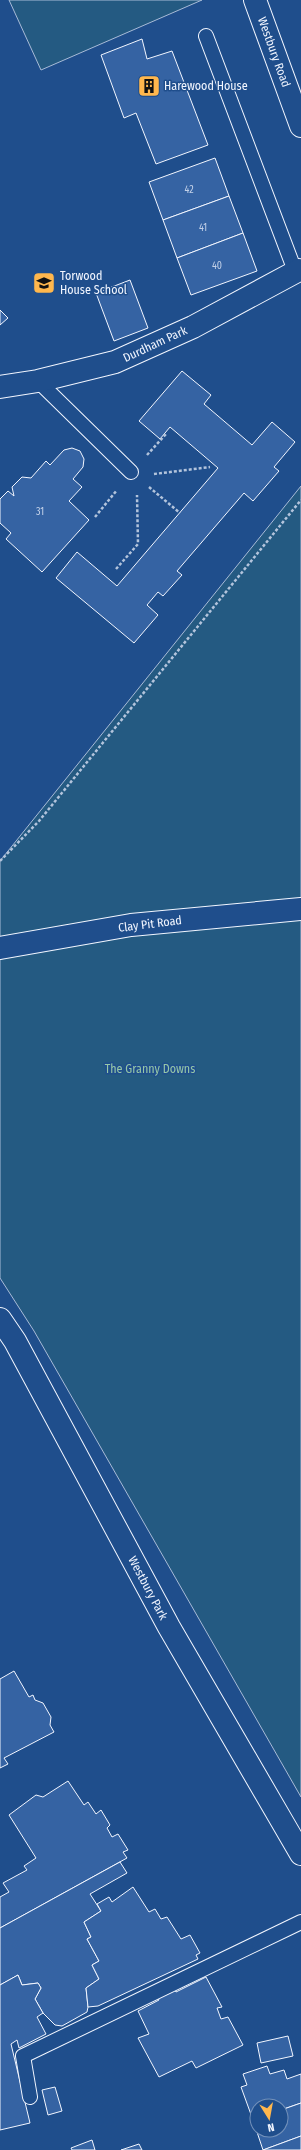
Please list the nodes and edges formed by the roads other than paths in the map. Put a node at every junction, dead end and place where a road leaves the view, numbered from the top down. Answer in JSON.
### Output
{"nodes":[{"id":1,"x":255,"y":0,"type":"edge"},
{"id":2,"x":206,"y":36,"type":"dead end"},
{"id":3,"x":301,"y":126,"type":"edge"},
{"id":4,"x":297,"y":271,"type":"joint"},
{"id":5,"x":38,"y":381,"type":"junction"},
{"id":6,"x":0,"y":387,"type":"edge"},
{"id":7,"x":134,"y":474,"type":"road end"},
{"id":8,"x":301,"y":909,"type":"edge"},
{"id":9,"x":0,"y":948,"type":"edge"},
{"id":10,"x":0,"y":1319,"type":"edge"},
{"id":11,"x":301,"y":1854,"type":"edge"},
{"id":12,"x":301,"y":1922,"type":"edge"},
{"id":13,"x":30,"y":2097,"type":"dead end"}],
"edges":[{"from":1,"to":3,"type":"street","name":"Westbury Road"},
{"from":2,"to":4,"type":"lane"},
{"from":4,"to":5,"type":"street","name":"Durdham Park"},
{"from":5,"to":6,"type":"street","name":"Durdham Park"},
{"from":5,"to":7,"type":"lane"},
{"from":8,"to":9,"type":"street","name":"Clay Pit Road"},
{"from":10,"to":11,"type":"street","name":"Westbury Park"},
{"from":12,"to":13,"type":"lane"}]}
